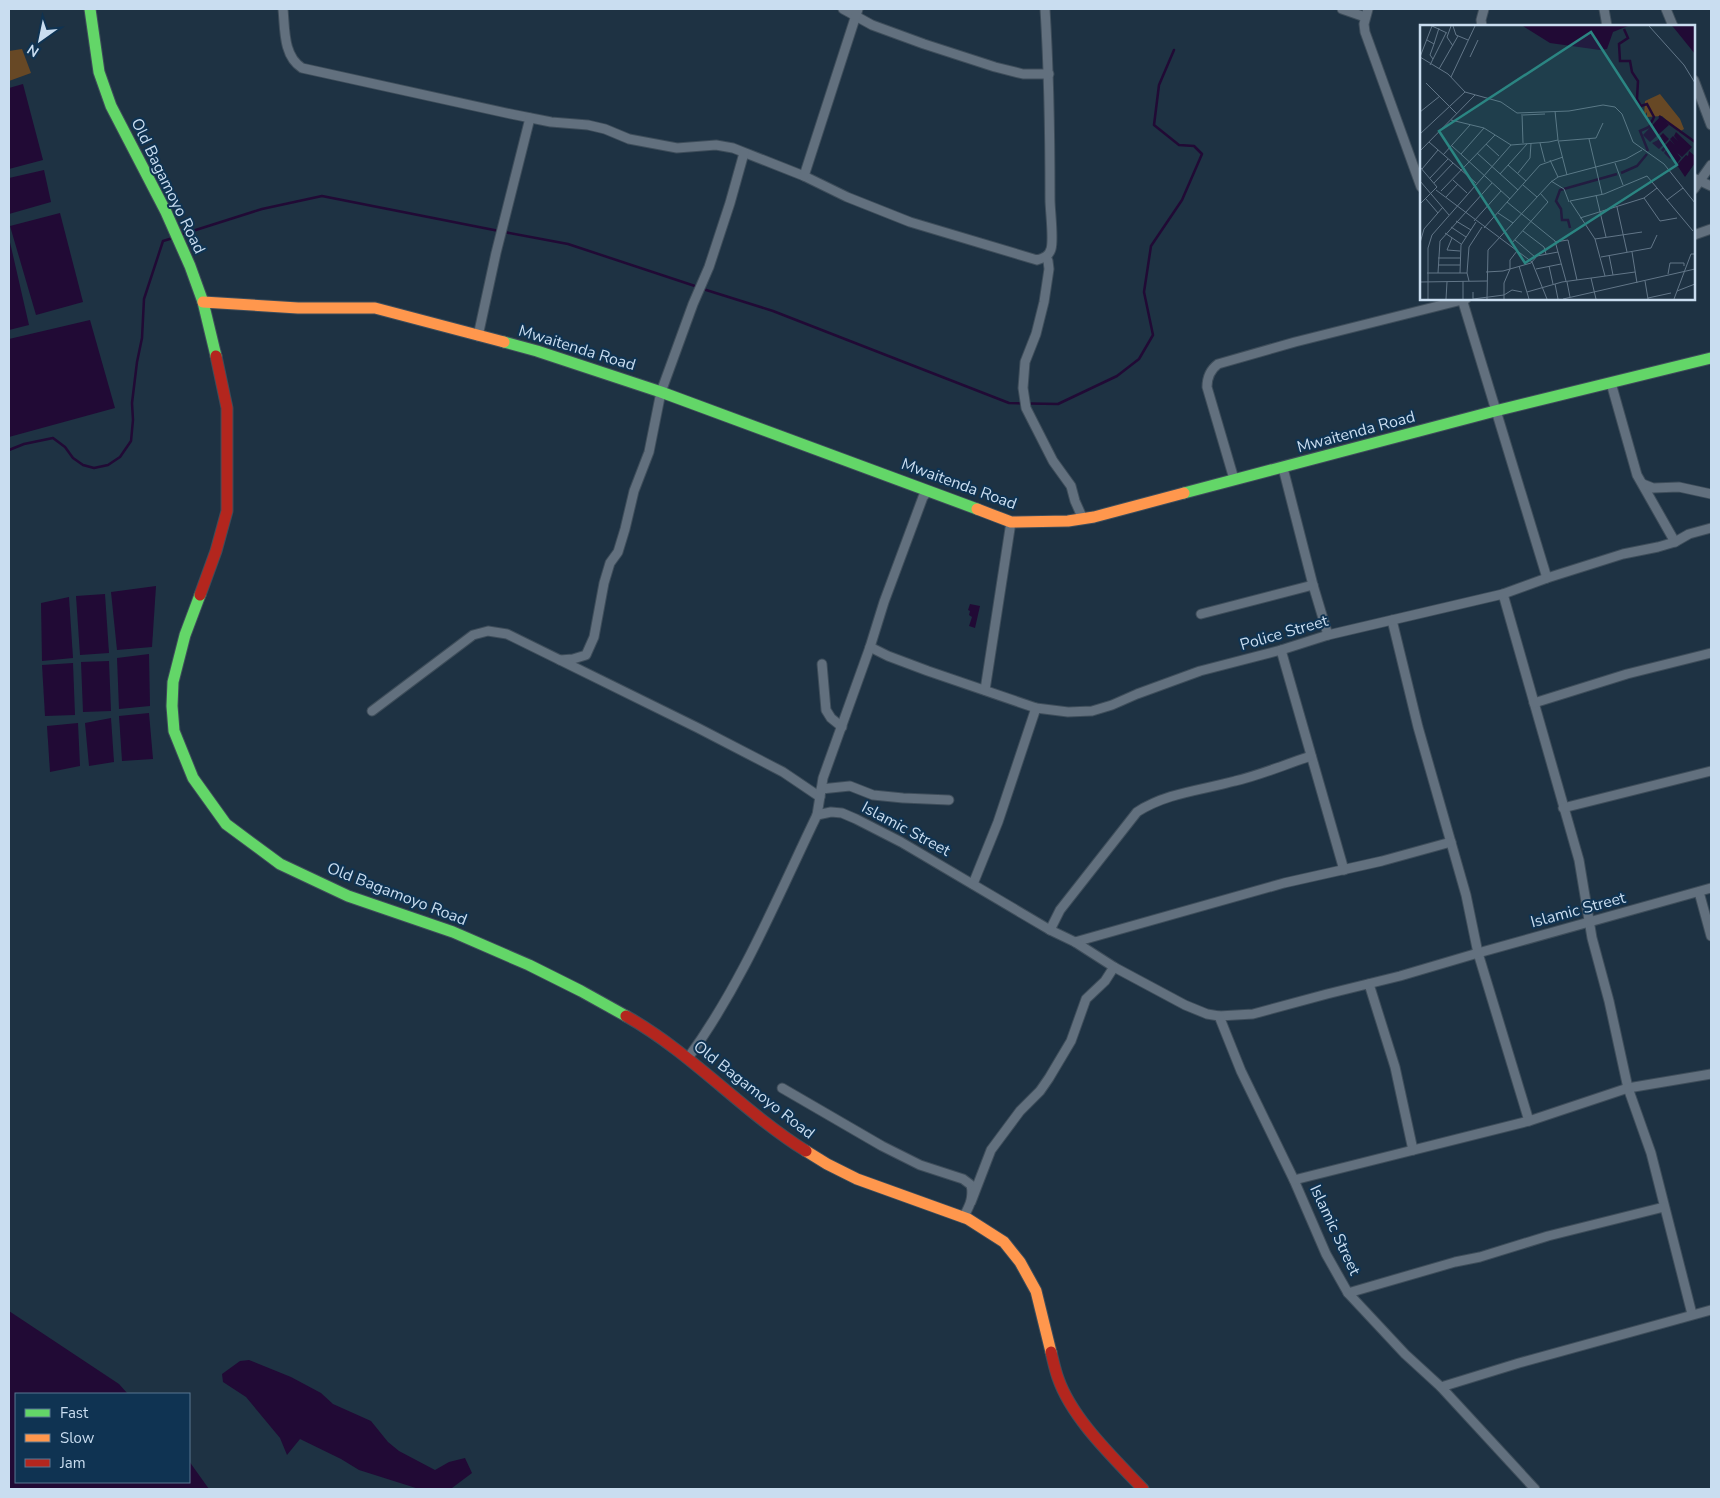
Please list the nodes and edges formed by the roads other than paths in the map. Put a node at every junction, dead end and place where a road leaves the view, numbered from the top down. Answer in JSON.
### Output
{"nodes":[{"id":1,"x":90,"y":9,"type":"edge"},
{"id":2,"x":282,"y":9,"type":"edge"},
{"id":3,"x":843,"y":9,"type":"edge"},
{"id":4,"x":1045,"y":9,"type":"edge"},
{"id":5,"x":1342,"y":9,"type":"edge"},
{"id":6,"x":1484,"y":9,"type":"edge"},
{"id":7,"x":1604,"y":9,"type":"edge"},
{"id":8,"x":1666,"y":9,"type":"edge"},
{"id":9,"x":857,"y":12,"type":"edge"},
{"id":10,"x":1367,"y":13,"type":"edge"},
{"id":11,"x":1482,"y":25,"type":"edge"},
{"id":12,"x":1607,"y":25,"type":"edge"},
{"id":13,"x":1673,"y":25,"type":"edge"},
{"id":14,"x":1049,"y":74,"type":"junction"},
{"id":15,"x":1695,"y":83,"type":"edge"},
{"id":16,"x":530,"y":118,"type":"junction"},
{"id":17,"x":1711,"y":125,"type":"edge"},
{"id":18,"x":744,"y":153,"type":"junction"},
{"id":19,"x":1711,"y":165,"type":"edge"},
{"id":20,"x":804,"y":176,"type":"junction"},
{"id":21,"x":1697,"y":179,"type":"edge"},
{"id":22,"x":1420,"y":184,"type":"edge"},
{"id":23,"x":1711,"y":186,"type":"edge"},
{"id":24,"x":1711,"y":230,"type":"edge"},
{"id":25,"x":1695,"y":235,"type":"edge"},
{"id":26,"x":1046,"y":257,"type":"junction"},
{"id":27,"x":1459,"y":300,"type":"edge"},
{"id":28,"x":1463,"y":300,"type":"edge"},
{"id":29,"x":203,"y":302,"type":"junction"},
{"id":30,"x":478,"y":336,"type":"junction"},
{"id":31,"x":1711,"y":358,"type":"edge"},
{"id":32,"x":1611,"y":383,"type":"junction"},
{"id":33,"x":661,"y":392,"type":"junction"},
{"id":34,"x":1496,"y":411,"type":"junction"},
{"id":35,"x":1283,"y":468,"type":"junction"},
{"id":36,"x":1234,"y":478,"type":"junction"},
{"id":37,"x":1643,"y":484,"type":"junction"},
{"id":38,"x":928,"y":491,"type":"junction"},
{"id":39,"x":1711,"y":494,"type":"edge"},
{"id":40,"x":1083,"y":519,"type":"junction"},
{"id":41,"x":1011,"y":522,"type":"junction"},
{"id":42,"x":1711,"y":528,"type":"edge"},
{"id":43,"x":1675,"y":542,"type":"junction"},
{"id":44,"x":1547,"y":578,"type":"junction"},
{"id":45,"x":1313,"y":585,"type":"junction"},
{"id":46,"x":1503,"y":594,"type":"junction"},
{"id":47,"x":1201,"y":614,"type":"dead end"},
{"id":48,"x":1392,"y":620,"type":"junction"},
{"id":49,"x":1328,"y":635,"type":"junction"},
{"id":50,"x":870,"y":647,"type":"junction"},
{"id":51,"x":1281,"y":650,"type":"junction"},
{"id":52,"x":1711,"y":653,"type":"edge"},
{"id":53,"x":560,"y":660,"type":"junction"},
{"id":54,"x":822,"y":664,"type":"dead end"},
{"id":55,"x":985,"y":690,"type":"junction"},
{"id":56,"x":1534,"y":703,"type":"junction"},
{"id":57,"x":1036,"y":708,"type":"junction"},
{"id":58,"x":372,"y":710,"type":"dead end"},
{"id":59,"x":842,"y":727,"type":"junction"},
{"id":60,"x":1311,"y":756,"type":"junction"},
{"id":61,"x":1711,"y":771,"type":"edge"},
{"id":62,"x":821,"y":793,"type":"junction"},
{"id":63,"x":949,"y":800,"type":"dead end"},
{"id":64,"x":1563,"y":808,"type":"junction"},
{"id":65,"x":816,"y":815,"type":"junction"},
{"id":66,"x":1451,"y":842,"type":"junction"},
{"id":67,"x":1344,"y":870,"type":"junction"},
{"id":68,"x":974,"y":884,"type":"junction"},
{"id":69,"x":1711,"y":888,"type":"edge"},
{"id":70,"x":1699,"y":892,"type":"junction"},
{"id":71,"x":1590,"y":921,"type":"junction"},
{"id":72,"x":1050,"y":930,"type":"junction"},
{"id":73,"x":1711,"y":936,"type":"edge"},
{"id":74,"x":1075,"y":942,"type":"junction"},
{"id":75,"x":1478,"y":953,"type":"junction"},
{"id":76,"x":1114,"y":967,"type":"junction"},
{"id":77,"x":1369,"y":984,"type":"junction"},
{"id":78,"x":1219,"y":1016,"type":"junction"},
{"id":79,"x":688,"y":1058,"type":"junction"},
{"id":80,"x":1711,"y":1074,"type":"edge"},
{"id":81,"x":782,"y":1088,"type":"dead end"},
{"id":82,"x":1628,"y":1088,"type":"junction"},
{"id":83,"x":1530,"y":1121,"type":"junction"},
{"id":84,"x":1413,"y":1150,"type":"junction"},
{"id":85,"x":1294,"y":1180,"type":"junction"},
{"id":86,"x":971,"y":1202,"type":"junction"},
{"id":87,"x":1664,"y":1208,"type":"junction"},
{"id":88,"x":963,"y":1218,"type":"junction"},
{"id":89,"x":1348,"y":1293,"type":"junction"},
{"id":90,"x":1711,"y":1310,"type":"edge"},
{"id":91,"x":1692,"y":1314,"type":"junction"},
{"id":92,"x":1441,"y":1387,"type":"junction"},
{"id":93,"x":1143,"y":1489,"type":"edge"},
{"id":94,"x":1535,"y":1489,"type":"edge"}],
"edges":[{"from":1,"to":29,"type":"street","name":"Old Bagamoyo Road"},
{"from":2,"to":16,"type":"street"},
{"from":3,"to":9,"type":"street"},
{"from":4,"to":14,"type":"street"},
{"from":5,"to":10,"type":"street"},
{"from":6,"to":11,"type":"street"},
{"from":7,"to":12,"type":"street"},
{"from":8,"to":13,"type":"street"},
{"from":9,"to":14,"type":"street"},
{"from":9,"to":20,"type":"street"},
{"from":10,"to":22,"type":"street"},
{"from":14,"to":26,"type":"street"},
{"from":15,"to":17,"type":"street"},
{"from":16,"to":18,"type":"street"},
{"from":16,"to":30,"type":"street"},
{"from":18,"to":20,"type":"street"},
{"from":18,"to":33,"type":"street"},
{"from":19,"to":21,"type":"street"},
{"from":20,"to":26,"type":"street"},
{"from":21,"to":23,"type":"street"},
{"from":24,"to":25,"type":"street"},
{"from":26,"to":40,"type":"street"},
{"from":27,"to":36,"type":"street"},
{"from":28,"to":34,"type":"street"},
{"from":29,"to":30,"type":"street","name":"Mwaitenda Road"},
{"from":29,"to":79,"type":"street","name":"Old Bagamoyo Road"},
{"from":30,"to":33,"type":"street","name":"Mwaitenda Road"},
{"from":31,"to":32,"type":"street","name":"Mwaitenda Road"},
{"from":32,"to":34,"type":"street","name":"Mwaitenda Road"},
{"from":32,"to":37,"type":"street"},
{"from":33,"to":38,"type":"street","name":"Mwaitenda Road"},
{"from":33,"to":53,"type":"street"},
{"from":34,"to":35,"type":"street","name":"Mwaitenda Road"},
{"from":34,"to":44,"type":"street"},
{"from":35,"to":36,"type":"street","name":"Mwaitenda Road"},
{"from":35,"to":45,"type":"street"},
{"from":36,"to":40,"type":"street","name":"Mwaitenda Road"},
{"from":37,"to":39,"type":"street"},
{"from":37,"to":43,"type":"street"},
{"from":38,"to":41,"type":"street","name":"Mwaitenda Road"},
{"from":38,"to":50,"type":"street"},
{"from":40,"to":41,"type":"street","name":"Mwaitenda Road"},
{"from":41,"to":55,"type":"street"},
{"from":42,"to":43,"type":"street","name":"Police Street"},
{"from":43,"to":44,"type":"street","name":"Police Street"},
{"from":44,"to":46,"type":"street","name":"Police Street"},
{"from":45,"to":47,"type":"street"},
{"from":45,"to":49,"type":"street"},
{"from":46,"to":48,"type":"street","name":"Police Street"},
{"from":46,"to":56,"type":"street"},
{"from":48,"to":49,"type":"street","name":"Police Street"},
{"from":48,"to":66,"type":"street"},
{"from":49,"to":51,"type":"street","name":"Police Street"},
{"from":50,"to":55,"type":"street","name":"Police Street"},
{"from":50,"to":59,"type":"street"},
{"from":51,"to":57,"type":"street","name":"Police Street"},
{"from":51,"to":60,"type":"street"},
{"from":52,"to":56,"type":"street"},
{"from":53,"to":58,"type":"street"},
{"from":53,"to":62,"type":"street"},
{"from":54,"to":59,"type":"street"},
{"from":55,"to":57,"type":"street","name":"Police Street"},
{"from":56,"to":64,"type":"street"},
{"from":57,"to":68,"type":"street"},
{"from":59,"to":62,"type":"street"},
{"from":60,"to":67,"type":"street"},
{"from":60,"to":72,"type":"street"},
{"from":61,"to":64,"type":"street"},
{"from":62,"to":63,"type":"street"},
{"from":62,"to":65,"type":"street"},
{"from":64,"to":71,"type":"street"},
{"from":65,"to":68,"type":"street","name":"Islamic Street"},
{"from":65,"to":79,"type":"street"},
{"from":66,"to":67,"type":"street"},
{"from":66,"to":75,"type":"street"},
{"from":67,"to":74,"type":"street"},
{"from":68,"to":72,"type":"street","name":"Islamic Street"},
{"from":69,"to":70,"type":"street","name":"Islamic Street"},
{"from":70,"to":71,"type":"street","name":"Islamic Street"},
{"from":70,"to":73,"type":"street"},
{"from":71,"to":75,"type":"street","name":"Islamic Street"},
{"from":71,"to":82,"type":"street"},
{"from":72,"to":74,"type":"street","name":"Islamic Street"},
{"from":74,"to":76,"type":"street","name":"Islamic Street"},
{"from":75,"to":77,"type":"street","name":"Islamic Street"},
{"from":75,"to":83,"type":"street"},
{"from":76,"to":78,"type":"street","name":"Islamic Street"},
{"from":76,"to":86,"type":"street"},
{"from":77,"to":78,"type":"street","name":"Islamic Street"},
{"from":77,"to":84,"type":"street"},
{"from":78,"to":85,"type":"street","name":"Islamic Street"},
{"from":79,"to":88,"type":"street","name":"Old Bagamoyo Road"},
{"from":80,"to":82,"type":"street"},
{"from":81,"to":86,"type":"street"},
{"from":82,"to":83,"type":"street"},
{"from":82,"to":87,"type":"street"},
{"from":83,"to":84,"type":"street"},
{"from":84,"to":85,"type":"street"},
{"from":85,"to":89,"type":"street","name":"Islamic Street"},
{"from":86,"to":88,"type":"street"},
{"from":87,"to":89,"type":"street"},
{"from":87,"to":91,"type":"street"},
{"from":88,"to":93,"type":"street","name":"Old Bagamoyo Road"},
{"from":89,"to":92,"type":"street","name":"Islamic Street"},
{"from":90,"to":91,"type":"street"},
{"from":91,"to":92,"type":"street"},
{"from":92,"to":94,"type":"street","name":"Islamic Street"}]}
